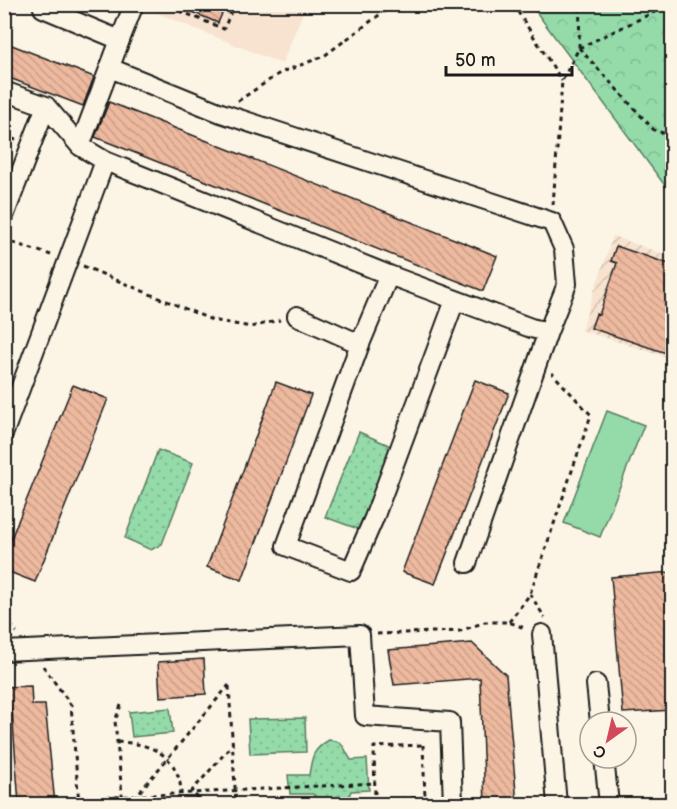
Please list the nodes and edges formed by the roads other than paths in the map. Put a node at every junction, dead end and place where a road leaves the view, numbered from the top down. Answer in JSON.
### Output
{"nodes":[{"id":1,"x":45,"y":4,"type":"edge"},
{"id":2,"x":134,"y":4,"type":"edge"},
{"id":3,"x":120,"y":40,"type":"junction"},
{"id":4,"x":110,"y":68,"type":"junction"},
{"id":5,"x":4,"y":91,"type":"edge"},
{"id":6,"x":46,"y":106,"type":"junction"},
{"id":7,"x":80,"y":146,"type":"junction"},
{"id":8,"x":105,"y":161,"type":"junction"},
{"id":9,"x":4,"y":216,"type":"edge"},
{"id":10,"x":389,"y":275,"type":"junction"},
{"id":11,"x":455,"y":300,"type":"junction"},
{"id":12,"x":297,"y":316,"type":"road end"},
{"id":13,"x":548,"y":332,"type":"junction"},
{"id":14,"x":360,"y":344,"type":"junction"},
{"id":15,"x":4,"y":432,"type":"edge"},
{"id":16,"x":467,"y":564,"type":"dead end"},
{"id":17,"x":542,"y":634,"type":"road end"},
{"id":18,"x":4,"y":651,"type":"edge"},
{"id":19,"x":596,"y":684,"type":"dead end"},
{"id":20,"x":599,"y":710,"type":"edge"},
{"id":21,"x":605,"y":770,"type":"edge"},
{"id":22,"x":453,"y":804,"type":"edge"},
{"id":23,"x":557,"y":804,"type":"edge"},
{"id":24,"x":609,"y":804,"type":"edge"}],
"edges":[{"from":1,"to":3,"type":"lane"},
{"from":2,"to":3,"type":"lane"},
{"from":3,"to":4,"type":"lane"},
{"from":4,"to":7,"type":"lane"},
{"from":4,"to":13,"type":"lane"},
{"from":5,"to":6,"type":"lane"},
{"from":6,"to":7,"type":"lane"},
{"from":6,"to":9,"type":"lane"},
{"from":7,"to":8,"type":"lane"},
{"from":8,"to":10,"type":"lane"},
{"from":8,"to":15,"type":"lane"},
{"from":10,"to":11,"type":"lane"},
{"from":10,"to":14,"type":"lane"},
{"from":11,"to":13,"type":"lane"},
{"from":11,"to":14,"type":"lane"},
{"from":12,"to":14,"type":"lane"},
{"from":13,"to":16,"type":"lane"},
{"from":17,"to":23,"type":"lane"},
{"from":18,"to":22,"type":"lane"},
{"from":19,"to":20,"type":"lane"},
{"from":21,"to":24,"type":"lane"}]}
